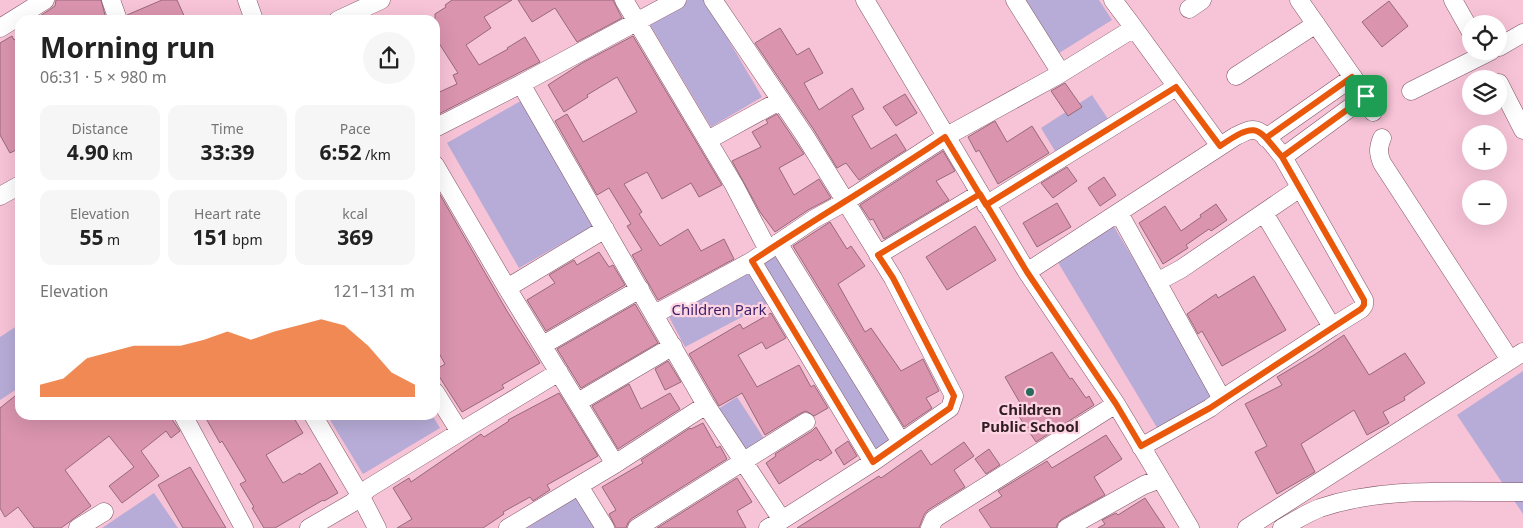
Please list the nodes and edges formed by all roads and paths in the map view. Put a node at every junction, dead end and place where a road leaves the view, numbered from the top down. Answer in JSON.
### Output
{"nodes":[{"id":1,"x":45,"y":0,"type":"edge"},
{"id":2,"x":111,"y":0,"type":"edge"},
{"id":3,"x":247,"y":0,"type":"edge"},
{"id":4,"x":380,"y":0,"type":"edge"},
{"id":5,"x":624,"y":0,"type":"edge"},
{"id":6,"x":677,"y":0,"type":"edge"},
{"id":7,"x":713,"y":0,"type":"edge"},
{"id":8,"x":865,"y":0,"type":"edge"},
{"id":9,"x":1015,"y":0,"type":"edge"},
{"id":10,"x":1113,"y":0,"type":"edge"},
{"id":11,"x":1300,"y":0,"type":"edge"},
{"id":12,"x":1453,"y":0,"type":"edge"},
{"id":13,"x":21,"y":15,"type":"edge"},
{"id":14,"x":116,"y":15,"type":"edge"},
{"id":15,"x":252,"y":15,"type":"edge"},
{"id":16,"x":348,"y":15,"type":"edge"},
{"id":17,"x":1462,"y":16,"type":"edge"},
{"id":18,"x":15,"y":19,"type":"edge"},
{"id":19,"x":637,"y":21,"type":"junction"},
{"id":20,"x":1316,"y":24,"type":"junction"},
{"id":21,"x":0,"y":28,"type":"edge"},
{"id":22,"x":1134,"y":28,"type":"junction"},
{"id":23,"x":1523,"y":33,"type":"edge"},
{"id":24,"x":1507,"y":41,"type":"edge"},
{"id":25,"x":1471,"y":60,"type":"edge"},
{"id":26,"x":1060,"y":73,"type":"junction"},
{"id":27,"x":1236,"y":76,"type":"dead end"},
{"id":28,"x":1352,"y":77,"type":"junction"},
{"id":29,"x":521,"y":84,"type":"junction"},
{"id":30,"x":1176,"y":87,"type":"junction"},
{"id":31,"x":1411,"y":90,"type":"dead end"},
{"id":32,"x":1366,"y":96,"type":"junction"},
{"id":33,"x":1507,"y":99,"type":"edge"},
{"id":34,"x":780,"y":100,"type":"junction"},
{"id":35,"x":1373,"y":112,"type":"dead end"},
{"id":36,"x":440,"y":125,"type":"edge"},
{"id":37,"x":1523,"y":130,"type":"edge"},
{"id":38,"x":945,"y":137,"type":"junction"},
{"id":39,"x":1266,"y":138,"type":"junction"},
{"id":40,"x":1382,"y":138,"type":"dead end"},
{"id":41,"x":708,"y":140,"type":"junction"},
{"id":42,"x":1220,"y":146,"type":"junction"},
{"id":43,"x":1282,"y":157,"type":"junction"},
{"id":44,"x":440,"y":174,"type":"edge"},
{"id":45,"x":15,"y":188,"type":"edge"},
{"id":46,"x":1300,"y":188,"type":"junction"},
{"id":47,"x":0,"y":196,"type":"edge"},
{"id":48,"x":983,"y":200,"type":"junction"},
{"id":49,"x":845,"y":202,"type":"junction"},
{"id":50,"x":1119,"y":213,"type":"junction"},
{"id":51,"x":1264,"y":213,"type":"junction"},
{"id":52,"x":605,"y":229,"type":"junction"},
{"id":53,"x":773,"y":247,"type":"junction"},
{"id":54,"x":878,"y":255,"type":"junction"},
{"id":55,"x":752,"y":261,"type":"junction"},
{"id":56,"x":1027,"y":272,"type":"junction"},
{"id":57,"x":1157,"y":282,"type":"junction"},
{"id":58,"x":507,"y":288,"type":"junction"},
{"id":59,"x":640,"y":289,"type":"junction"},
{"id":60,"x":654,"y":314,"type":"junction"},
{"id":61,"x":1332,"y":327,"type":"junction"},
{"id":62,"x":543,"y":345,"type":"junction"},
{"id":63,"x":673,"y":346,"type":"junction"},
{"id":64,"x":1516,"y":356,"type":"edge"},
{"id":65,"x":559,"y":372,"type":"junction"},
{"id":66,"x":440,"y":400,"type":"edge"},
{"id":67,"x":1222,"y":400,"type":"junction"},
{"id":68,"x":578,"y":402,"type":"junction"},
{"id":69,"x":1116,"y":404,"type":"junction"},
{"id":70,"x":706,"y":405,"type":"junction"},
{"id":71,"x":186,"y":420,"type":"edge"},
{"id":72,"x":316,"y":420,"type":"edge"},
{"id":73,"x":806,"y":422,"type":"dead end"},
{"id":74,"x":460,"y":432,"type":"junction"},
{"id":75,"x":901,"y":442,"type":"junction"},
{"id":76,"x":1141,"y":446,"type":"junction"},
{"id":77,"x":744,"y":461,"type":"junction"},
{"id":78,"x":873,"y":462,"type":"junction"},
{"id":79,"x":615,"y":464,"type":"junction"},
{"id":80,"x":1160,"y":479,"type":"junction"},
{"id":81,"x":578,"y":486,"type":"junction"},
{"id":82,"x":1523,"y":492,"type":"edge"},
{"id":83,"x":360,"y":495,"type":"junction"},
{"id":84,"x":104,"y":512,"type":"dead end"},
{"id":85,"x":775,"y":524,"type":"edge"},
{"id":86,"x":78,"y":528,"type":"edge"},
{"id":87,"x":244,"y":528,"type":"edge"},
{"id":88,"x":310,"y":528,"type":"edge"},
{"id":89,"x":377,"y":528,"type":"edge"},
{"id":90,"x":508,"y":528,"type":"edge"},
{"id":91,"x":605,"y":528,"type":"edge"},
{"id":92,"x":637,"y":528,"type":"edge"},
{"id":93,"x":930,"y":528,"type":"edge"},
{"id":94,"x":1067,"y":528,"type":"edge"},
{"id":95,"x":1190,"y":528,"type":"edge"},
{"id":96,"x":1247,"y":528,"type":"edge"},
{"id":97,"x":1282,"y":528,"type":"edge"}],
"edges":[{"from":1,"to":13,"type":"street"},
{"from":2,"to":14,"type":"street"},
{"from":3,"to":15,"type":"street"},
{"from":4,"to":16,"type":"street"},
{"from":5,"to":19,"type":"street"},
{"from":6,"to":19,"type":"street"},
{"from":7,"to":34,"type":"street"},
{"from":8,"to":38,"type":"street"},
{"from":9,"to":26,"type":"street"},
{"from":10,"to":22,"type":"street"},
{"from":11,"to":20,"type":"street"},
{"from":12,"to":17,"type":"street"},
{"from":18,"to":21,"type":"street"},
{"from":19,"to":29,"type":"street"},
{"from":19,"to":41,"type":"street"},
{"from":20,"to":27,"type":"street"},
{"from":20,"to":28,"type":"street"},
{"from":22,"to":26,"type":"street"},
{"from":22,"to":30,"type":"street"},
{"from":23,"to":24,"type":"street"},
{"from":25,"to":31,"type":"street"},
{"from":26,"to":38,"type":"street"},
{"from":28,"to":32,"type":"street"},
{"from":28,"to":39,"type":"street"},
{"from":29,"to":36,"type":"street"},
{"from":29,"to":52,"type":"street"},
{"from":30,"to":42,"type":"street"},
{"from":30,"to":48,"type":"street"},
{"from":32,"to":35,"type":"street"},
{"from":32,"to":43,"type":"street"},
{"from":33,"to":37,"type":"street"},
{"from":34,"to":41,"type":"street"},
{"from":34,"to":49,"type":"street"},
{"from":38,"to":48,"type":"street"},
{"from":38,"to":49,"type":"street"},
{"from":39,"to":42,"type":"street"},
{"from":39,"to":43,"type":"street"},
{"from":40,"to":64,"type":"street"},
{"from":41,"to":53,"type":"street"},
{"from":42,"to":50,"type":"street"},
{"from":43,"to":46,"type":"street"},
{"from":44,"to":58,"type":"street"},
{"from":45,"to":47,"type":"street"},
{"from":46,"to":51,"type":"street"},
{"from":46,"to":61,"type":"street"},
{"from":48,"to":54,"type":"street"},
{"from":48,"to":56,"type":"street"},
{"from":49,"to":53,"type":"street"},
{"from":49,"to":54,"type":"street"},
{"from":50,"to":56,"type":"street"},
{"from":50,"to":57,"type":"street"},
{"from":51,"to":57,"type":"street"},
{"from":51,"to":61,"type":"street"},
{"from":52,"to":58,"type":"street"},
{"from":52,"to":59,"type":"street"},
{"from":53,"to":55,"type":"street"},
{"from":53,"to":75,"type":"street"},
{"from":54,"to":75,"type":"street"},
{"from":55,"to":60,"type":"street"},
{"from":55,"to":78,"type":"street"},
{"from":56,"to":69,"type":"street"},
{"from":57,"to":67,"type":"street"},
{"from":58,"to":62,"type":"street"},
{"from":59,"to":60,"type":"street"},
{"from":59,"to":62,"type":"street"},
{"from":60,"to":63,"type":"street"},
{"from":61,"to":67,"type":"street"},
{"from":62,"to":65,"type":"street"},
{"from":63,"to":68,"type":"street"},
{"from":63,"to":70,"type":"street"},
{"from":64,"to":96,"type":"street"},
{"from":65,"to":68,"type":"street"},
{"from":65,"to":74,"type":"street"},
{"from":66,"to":74,"type":"street"},
{"from":67,"to":76,"type":"street"},
{"from":68,"to":79,"type":"street"},
{"from":69,"to":76,"type":"street"},
{"from":69,"to":93,"type":"street"},
{"from":70,"to":77,"type":"street"},
{"from":70,"to":79,"type":"street"},
{"from":71,"to":87,"type":"street"},
{"from":72,"to":83,"type":"street"},
{"from":73,"to":77,"type":"street"},
{"from":74,"to":83,"type":"street"},
{"from":75,"to":78,"type":"street"},
{"from":76,"to":80,"type":"street"},
{"from":77,"to":85,"type":"street"},
{"from":77,"to":92,"type":"street"},
{"from":78,"to":85,"type":"street"},
{"from":79,"to":81,"type":"street"},
{"from":80,"to":94,"type":"street"},
{"from":80,"to":95,"type":"street"},
{"from":81,"to":90,"type":"street"},
{"from":81,"to":91,"type":"street"},
{"from":82,"to":97,"type":"street"},
{"from":83,"to":88,"type":"street"},
{"from":83,"to":89,"type":"street"},
{"from":84,"to":86,"type":"street"}]}
